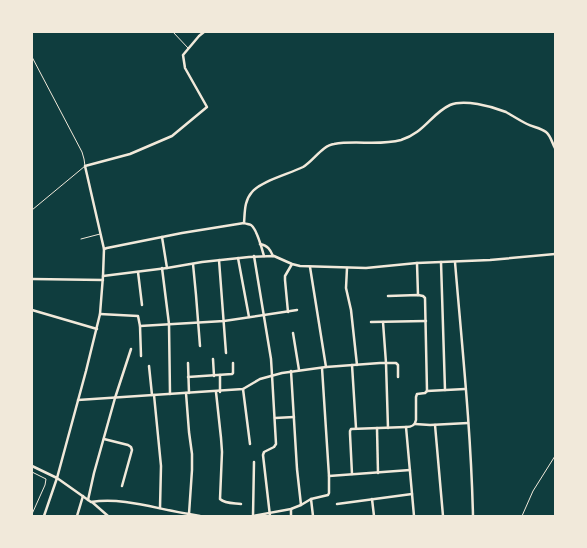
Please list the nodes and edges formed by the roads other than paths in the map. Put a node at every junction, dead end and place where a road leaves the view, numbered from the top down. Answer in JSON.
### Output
{"nodes":[{"id":1,"x":173,"y":32,"type":"edge"},
{"id":2,"x":204,"y":32,"type":"edge"},
{"id":3,"x":188,"y":49,"type":"junction"},
{"id":4,"x":32,"y":57,"type":"edge"},
{"id":5,"x":35,"y":63,"type":"junction"},
{"id":6,"x":32,"y":65,"type":"edge"},
{"id":7,"x":555,"y":148,"type":"edge"},
{"id":8,"x":85,"y":166,"type":"junction"},
{"id":9,"x":32,"y":210,"type":"edge"},
{"id":10,"x":244,"y":224,"type":"junction"},
{"id":11,"x":100,"y":234,"type":"junction"},
{"id":12,"x":162,"y":237,"type":"junction"},
{"id":13,"x":81,"y":239,"type":"dead end"},
{"id":14,"x":260,"y":244,"type":"junction"},
{"id":15,"x":104,"y":249,"type":"junction"},
{"id":16,"x":555,"y":254,"type":"edge"},
{"id":17,"x":254,"y":256,"type":"junction"},
{"id":18,"x":264,"y":256,"type":"junction"},
{"id":19,"x":274,"y":256,"type":"junction"},
{"id":20,"x":238,"y":258,"type":"junction"},
{"id":21,"x":219,"y":260,"type":"junction"},
{"id":22,"x":441,"y":262,"type":"junction"},
{"id":23,"x":455,"y":262,"type":"junction"},
{"id":24,"x":417,"y":263,"type":"junction"},
{"id":25,"x":192,"y":264,"type":"junction"},
{"id":26,"x":292,"y":264,"type":"junction"},
{"id":27,"x":310,"y":267,"type":"junction"},
{"id":28,"x":162,"y":268,"type":"junction"},
{"id":29,"x":167,"y":268,"type":"junction"},
{"id":30,"x":347,"y":268,"type":"junction"},
{"id":31,"x":138,"y":272,"type":"junction"},
{"id":32,"x":32,"y":278,"type":"edge"},
{"id":33,"x":103,"y":278,"type":"junction"},
{"id":34,"x":418,"y":295,"type":"junction"},
{"id":35,"x":388,"y":296,"type":"dead end"},
{"id":36,"x":142,"y":305,"type":"dead end"},
{"id":37,"x":32,"y":310,"type":"edge"},
{"id":38,"x":297,"y":310,"type":"dead end"},
{"id":39,"x":288,"y":312,"type":"junction"},
{"id":40,"x":100,"y":314,"type":"junction"},
{"id":41,"x":264,"y":315,"type":"junction"},
{"id":42,"x":249,"y":317,"type":"junction"},
{"id":43,"x":224,"y":321,"type":"junction"},
{"id":44,"x":426,"y":321,"type":"junction"},
{"id":45,"x":198,"y":322,"type":"junction"},
{"id":46,"x":371,"y":322,"type":"dead end"},
{"id":47,"x":383,"y":322,"type":"junction"},
{"id":48,"x":169,"y":324,"type":"junction"},
{"id":49,"x":140,"y":326,"type":"junction"},
{"id":50,"x":97,"y":329,"type":"junction"},
{"id":51,"x":293,"y":332,"type":"dead end"},
{"id":52,"x":200,"y":346,"type":"dead end"},
{"id":53,"x":131,"y":349,"type":"dead end"},
{"id":54,"x":226,"y":353,"type":"dead end"},
{"id":55,"x":141,"y":356,"type":"dead end"},
{"id":56,"x":213,"y":359,"type":"dead end"},
{"id":57,"x":188,"y":363,"type":"dead end"},
{"id":58,"x":233,"y":363,"type":"dead end"},
{"id":59,"x":386,"y":363,"type":"junction"},
{"id":60,"x":352,"y":365,"type":"junction"},
{"id":61,"x":357,"y":365,"type":"junction"},
{"id":62,"x":149,"y":366,"type":"dead end"},
{"id":63,"x":326,"y":367,"type":"junction"},
{"id":64,"x":322,"y":368,"type":"junction"},
{"id":65,"x":299,"y":370,"type":"junction"},
{"id":66,"x":291,"y":371,"type":"junction"},
{"id":67,"x":220,"y":375,"type":"junction"},
{"id":68,"x":272,"y":375,"type":"junction"},
{"id":69,"x":214,"y":376,"type":"junction"},
{"id":70,"x":188,"y":377,"type":"junction"},
{"id":71,"x":398,"y":377,"type":"dead end"},
{"id":72,"x":243,"y":389,"type":"junction"},
{"id":73,"x":465,"y":389,"type":"junction"},
{"id":74,"x":445,"y":390,"type":"junction"},
{"id":75,"x":427,"y":391,"type":"junction"},
{"id":76,"x":216,"y":392,"type":"junction"},
{"id":77,"x":220,"y":392,"type":"junction"},
{"id":78,"x":187,"y":393,"type":"junction"},
{"id":79,"x":170,"y":394,"type":"junction"},
{"id":80,"x":153,"y":395,"type":"junction"},
{"id":81,"x":115,"y":398,"type":"junction"},
{"id":82,"x":78,"y":400,"type":"junction"},
{"id":83,"x":294,"y":417,"type":"junction"},
{"id":84,"x":275,"y":418,"type":"junction"},
{"id":85,"x":468,"y":423,"type":"junction"},
{"id":86,"x":416,"y":424,"type":"junction"},
{"id":87,"x":435,"y":425,"type":"junction"},
{"id":88,"x":406,"y":427,"type":"junction"},
{"id":89,"x":356,"y":428,"type":"junction"},
{"id":90,"x":377,"y":428,"type":"junction"},
{"id":91,"x":388,"y":428,"type":"junction"},
{"id":92,"x":104,"y":439,"type":"junction"},
{"id":93,"x":250,"y":444,"type":"dead end"},
{"id":94,"x":254,"y":462,"type":"dead end"},
{"id":95,"x":32,"y":466,"type":"edge"},
{"id":96,"x":410,"y":470,"type":"junction"},
{"id":97,"x":32,"y":472,"type":"edge"},
{"id":98,"x":378,"y":472,"type":"junction"},
{"id":99,"x":352,"y":474,"type":"junction"},
{"id":100,"x":329,"y":476,"type":"junction"},
{"id":101,"x":56,"y":478,"type":"junction"},
{"id":102,"x":122,"y":486,"type":"dead end"},
{"id":103,"x":412,"y":494,"type":"junction"},
{"id":104,"x":83,"y":496,"type":"junction"},
{"id":105,"x":311,"y":499,"type":"junction"},
{"id":106,"x":372,"y":499,"type":"junction"},
{"id":107,"x":88,"y":500,"type":"junction"},
{"id":108,"x":91,"y":502,"type":"junction"},
{"id":109,"x":241,"y":504,"type":"dead end"},
{"id":110,"x":338,"y":504,"type":"dead end"},
{"id":111,"x":301,"y":505,"type":"junction"},
{"id":112,"x":160,"y":508,"type":"junction"},
{"id":113,"x":290,"y":509,"type":"junction"},
{"id":114,"x":32,"y":514,"type":"edge"},
{"id":115,"x":189,"y":514,"type":"junction"},
{"id":116,"x":270,"y":514,"type":"edge"},
{"id":117,"x":185,"y":515,"type":"edge"},
{"id":118,"x":44,"y":516,"type":"edge"},
{"id":119,"x":77,"y":516,"type":"edge"},
{"id":120,"x":108,"y":516,"type":"edge"},
{"id":121,"x":200,"y":516,"type":"edge"},
{"id":122,"x":253,"y":516,"type":"edge"},
{"id":123,"x":291,"y":516,"type":"edge"},
{"id":124,"x":313,"y":516,"type":"edge"},
{"id":125,"x":374,"y":516,"type":"edge"},
{"id":126,"x":414,"y":516,"type":"edge"},
{"id":127,"x":443,"y":516,"type":"edge"},
{"id":128,"x":473,"y":516,"type":"edge"}],
"edges":[{"from":1,"to":3,"type":"lane"},
{"from":2,"to":3,"type":"street"},
{"from":3,"to":8,"type":"street"},
{"from":4,"to":5,"type":"lane"},
{"from":5,"to":6,"type":"lane"},
{"from":5,"to":8,"type":"lane"},
{"from":7,"to":10,"type":"street"},
{"from":8,"to":9,"type":"lane"},
{"from":8,"to":11,"type":"street"},
{"from":10,"to":12,"type":"street"},
{"from":10,"to":14,"type":"street"},
{"from":11,"to":13,"type":"lane"},
{"from":11,"to":15,"type":"street"},
{"from":12,"to":15,"type":"street"},
{"from":12,"to":29,"type":"street"},
{"from":14,"to":18,"type":"street"},
{"from":14,"to":19,"type":"street"},
{"from":15,"to":33,"type":"street"},
{"from":16,"to":23,"type":"street"},
{"from":17,"to":18,"type":"street"},
{"from":17,"to":20,"type":"street"},
{"from":17,"to":41,"type":"street"},
{"from":18,"to":19,"type":"street"},
{"from":19,"to":26,"type":"street"},
{"from":20,"to":21,"type":"street"},
{"from":20,"to":42,"type":"street"},
{"from":21,"to":25,"type":"street"},
{"from":21,"to":43,"type":"street"},
{"from":22,"to":23,"type":"street"},
{"from":22,"to":24,"type":"street"},
{"from":22,"to":74,"type":"street"},
{"from":23,"to":73,"type":"street"},
{"from":24,"to":30,"type":"street"},
{"from":24,"to":34,"type":"street"},
{"from":25,"to":29,"type":"street"},
{"from":25,"to":45,"type":"street"},
{"from":26,"to":27,"type":"street"},
{"from":26,"to":39,"type":"street"},
{"from":27,"to":30,"type":"street"},
{"from":27,"to":63,"type":"street"},
{"from":28,"to":29,"type":"street"},
{"from":28,"to":31,"type":"street"},
{"from":28,"to":48,"type":"street"},
{"from":30,"to":61,"type":"street"},
{"from":31,"to":33,"type":"street"},
{"from":31,"to":36,"type":"street"},
{"from":32,"to":33,"type":"street"},
{"from":33,"to":40,"type":"street"},
{"from":34,"to":35,"type":"street"},
{"from":34,"to":44,"type":"street"},
{"from":37,"to":50,"type":"street"},
{"from":38,"to":39,"type":"street"},
{"from":39,"to":41,"type":"street"},
{"from":40,"to":49,"type":"street"},
{"from":40,"to":50,"type":"street"},
{"from":41,"to":42,"type":"street"},
{"from":41,"to":68,"type":"street"},
{"from":42,"to":43,"type":"street"},
{"from":43,"to":45,"type":"street"},
{"from":43,"to":54,"type":"street"},
{"from":44,"to":47,"type":"street"},
{"from":44,"to":75,"type":"street"},
{"from":45,"to":48,"type":"street"},
{"from":45,"to":52,"type":"street"},
{"from":46,"to":47,"type":"street"},
{"from":47,"to":59,"type":"street"},
{"from":48,"to":49,"type":"street"},
{"from":48,"to":79,"type":"street"},
{"from":49,"to":55,"type":"street"},
{"from":50,"to":82,"type":"street"},
{"from":51,"to":65,"type":"street"},
{"from":53,"to":81,"type":"street"},
{"from":56,"to":69,"type":"street"},
{"from":57,"to":70,"type":"street"},
{"from":58,"to":67,"type":"street"},
{"from":59,"to":61,"type":"street"},
{"from":59,"to":71,"type":"street"},
{"from":59,"to":91,"type":"street"},
{"from":60,"to":61,"type":"street"},
{"from":60,"to":63,"type":"street"},
{"from":60,"to":89,"type":"street"},
{"from":62,"to":80,"type":"street"},
{"from":63,"to":64,"type":"street"},
{"from":64,"to":65,"type":"street"},
{"from":64,"to":100,"type":"street"},
{"from":65,"to":66,"type":"street"},
{"from":66,"to":68,"type":"street"},
{"from":66,"to":83,"type":"street"},
{"from":67,"to":69,"type":"street"},
{"from":67,"to":77,"type":"street"},
{"from":68,"to":72,"type":"street"},
{"from":68,"to":84,"type":"street"},
{"from":69,"to":70,"type":"street"},
{"from":70,"to":78,"type":"street"},
{"from":72,"to":77,"type":"street"},
{"from":72,"to":93,"type":"street"},
{"from":73,"to":74,"type":"street"},
{"from":73,"to":85,"type":"street"},
{"from":74,"to":75,"type":"street"},
{"from":75,"to":86,"type":"street"},
{"from":76,"to":77,"type":"street"},
{"from":76,"to":78,"type":"street"},
{"from":76,"to":109,"type":"street"},
{"from":78,"to":79,"type":"street"},
{"from":78,"to":115,"type":"street"},
{"from":79,"to":80,"type":"street"},
{"from":80,"to":81,"type":"street"},
{"from":80,"to":112,"type":"street"},
{"from":81,"to":82,"type":"street"},
{"from":81,"to":92,"type":"street"},
{"from":82,"to":101,"type":"street"},
{"from":83,"to":84,"type":"street"},
{"from":83,"to":111,"type":"street"},
{"from":84,"to":116,"type":"street"},
{"from":85,"to":87,"type":"street"},
{"from":85,"to":128,"type":"street"},
{"from":86,"to":87,"type":"street"},
{"from":86,"to":88,"type":"street"},
{"from":87,"to":127,"type":"street"},
{"from":88,"to":91,"type":"street"},
{"from":88,"to":96,"type":"street"},
{"from":89,"to":90,"type":"street"},
{"from":89,"to":99,"type":"street"},
{"from":90,"to":91,"type":"street"},
{"from":90,"to":98,"type":"street"},
{"from":92,"to":102,"type":"street"},
{"from":92,"to":107,"type":"street"},
{"from":94,"to":122,"type":"street"},
{"from":95,"to":101,"type":"street"},
{"from":96,"to":98,"type":"street"},
{"from":96,"to":103,"type":"street"},
{"from":97,"to":114,"type":"lane"},
{"from":98,"to":99,"type":"street"},
{"from":99,"to":100,"type":"street"},
{"from":100,"to":105,"type":"street"},
{"from":101,"to":104,"type":"street"},
{"from":101,"to":118,"type":"street"},
{"from":103,"to":106,"type":"street"},
{"from":103,"to":126,"type":"street"},
{"from":104,"to":107,"type":"street"},
{"from":104,"to":119,"type":"street"},
{"from":105,"to":111,"type":"street"},
{"from":105,"to":124,"type":"street"},
{"from":106,"to":110,"type":"street"},
{"from":106,"to":125,"type":"street"},
{"from":107,"to":108,"type":"street"},
{"from":108,"to":112,"type":"street"},
{"from":108,"to":120,"type":"street"},
{"from":111,"to":113,"type":"street"},
{"from":112,"to":117,"type":"street"},
{"from":113,"to":116,"type":"street"},
{"from":113,"to":123,"type":"street"},
{"from":115,"to":117,"type":"street"},
{"from":115,"to":121,"type":"street"},
{"from":116,"to":122,"type":"street"}]}
